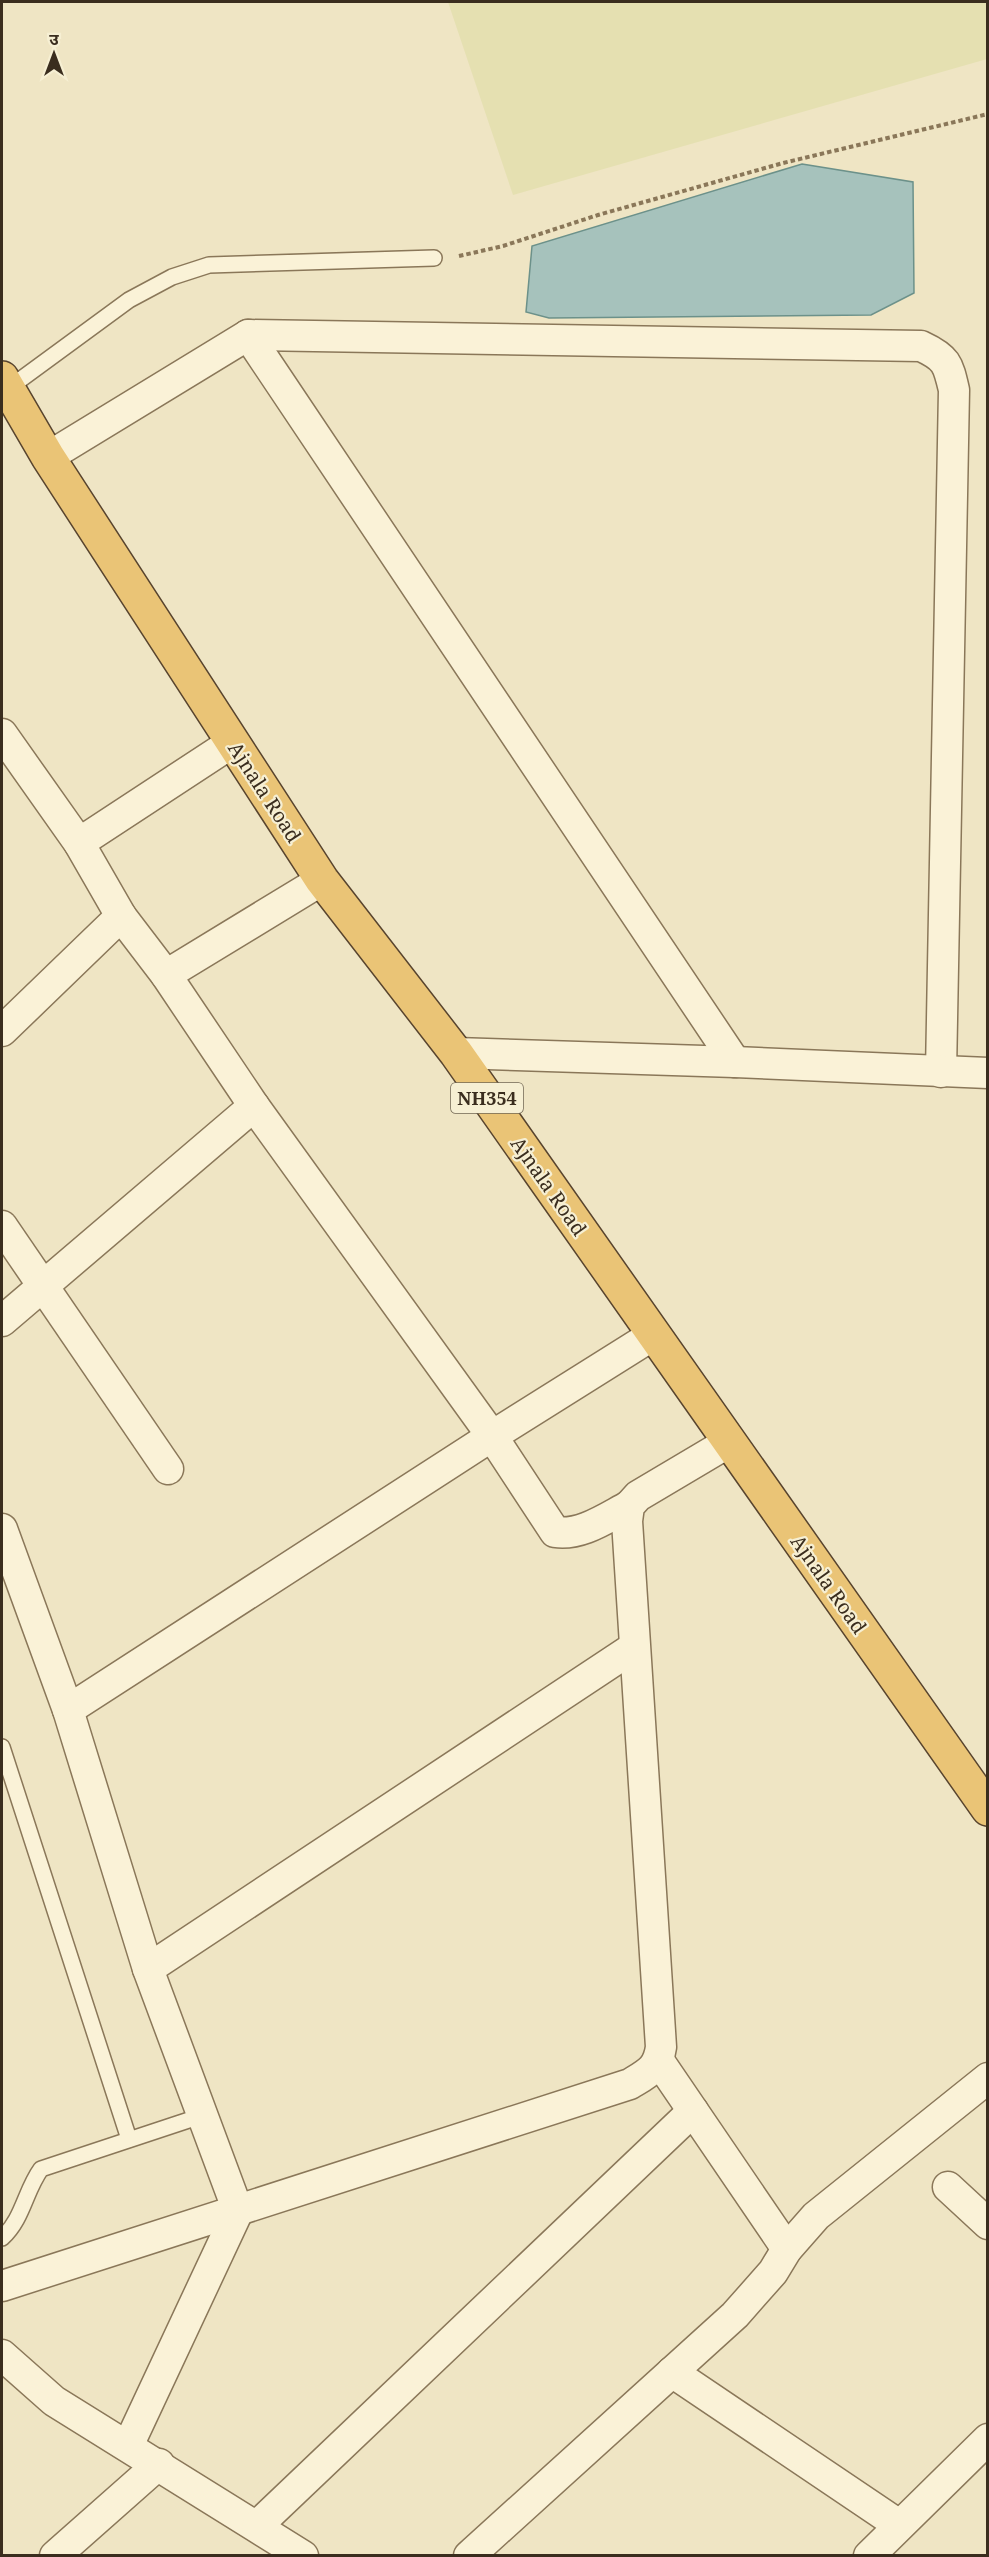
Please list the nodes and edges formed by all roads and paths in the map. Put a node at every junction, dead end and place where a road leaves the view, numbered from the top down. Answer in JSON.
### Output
{"nodes":[{"id":1,"x":987,"y":114,"type":"edge"},
{"id":2,"x":434,"y":258,"type":"joint"},
{"id":3,"x":248,"y":335,"type":"junction"},
{"id":4,"x":5,"y":383,"type":"edge"},
{"id":5,"x":48,"y":457,"type":"junction"},
{"id":6,"x":2,"y":734,"type":"edge"},
{"id":7,"x":233,"y":742,"type":"junction"},
{"id":8,"x":79,"y":843,"type":"junction"},
{"id":9,"x":322,"y":880,"type":"junction"},
{"id":10,"x":121,"y":916,"type":"junction"},
{"id":11,"x":166,"y":975,"type":"junction"},
{"id":12,"x":2,"y":1031,"type":"edge"},
{"id":13,"x":456,"y":1053,"type":"junction"},
{"id":14,"x":735,"y":1062,"type":"junction"},
{"id":15,"x":941,"y":1072,"type":"junction"},
{"id":16,"x":987,"y":1073,"type":"edge"},
{"id":17,"x":254,"y":1106,"type":"junction"},
{"id":18,"x":2,"y":1226,"type":"edge"},
{"id":19,"x":43,"y":1284,"type":"junction"},
{"id":20,"x":2,"y":1321,"type":"edge"},
{"id":21,"x":653,"y":1335,"type":"junction"},
{"id":22,"x":492,"y":1436,"type":"junction"},
{"id":23,"x":729,"y":1442,"type":"junction"},
{"id":24,"x":168,"y":1469,"type":"dead end"},
{"id":25,"x":629,"y":1506,"type":"junction"},
{"id":26,"x":2,"y":1528,"type":"edge"},
{"id":27,"x":633,"y":1648,"type":"junction"},
{"id":28,"x":68,"y":1710,"type":"junction"},
{"id":29,"x":2,"y":1747,"type":"edge"},
{"id":30,"x":987,"y":1809,"type":"edge"},
{"id":31,"x":148,"y":1969,"type":"junction"},
{"id":32,"x":659,"y":2061,"type":"junction"},
{"id":33,"x":987,"y":2078,"type":"edge"},
{"id":34,"x":693,"y":2111,"type":"junction"},
{"id":35,"x":204,"y":2115,"type":"junction"},
{"id":36,"x":129,"y":2139,"type":"junction"},
{"id":37,"x":948,"y":2187,"type":"dead end"},
{"id":38,"x":238,"y":2211,"type":"junction"},
{"id":39,"x":987,"y":2224,"type":"edge"},
{"id":40,"x":2,"y":2238,"type":"edge"},
{"id":41,"x":787,"y":2248,"type":"junction"},
{"id":42,"x":2,"y":2286,"type":"edge"},
{"id":43,"x":8,"y":2371,"type":"edge"},
{"id":44,"x":672,"y":2372,"type":"junction"},
{"id":45,"x":987,"y":2439,"type":"edge"},
{"id":46,"x":128,"y":2446,"type":"junction"},
{"id":47,"x":159,"y":2464,"type":"junction"},
{"id":48,"x":899,"y":2524,"type":"junction"},
{"id":49,"x":258,"y":2526,"type":"junction"},
{"id":50,"x":55,"y":2556,"type":"edge"},
{"id":51,"x":303,"y":2556,"type":"edge"},
{"id":52,"x":469,"y":2556,"type":"edge"},
{"id":53,"x":869,"y":2556,"type":"edge"}],
"edges":[{"from":1,"to":2,"type":"path"},
{"from":2,"to":4,"type":"lane"},
{"from":3,"to":5,"type":"street"},
{"from":3,"to":14,"type":"street"},
{"from":3,"to":15,"type":"street"},
{"from":4,"to":5,"type":"highway","name":"Ajnala Road","number":"NH354"},
{"from":5,"to":7,"type":"highway","name":"Ajnala Road","number":"NH354"},
{"from":6,"to":8,"type":"street"},
{"from":7,"to":8,"type":"street"},
{"from":7,"to":9,"type":"highway","name":"Ajnala Road","number":"NH354"},
{"from":8,"to":10,"type":"street"},
{"from":9,"to":11,"type":"street"},
{"from":9,"to":13,"type":"highway","name":"Ajnala Road","number":"NH354"},
{"from":10,"to":11,"type":"street"},
{"from":10,"to":12,"type":"street"},
{"from":11,"to":17,"type":"street"},
{"from":13,"to":14,"type":"street"},
{"from":13,"to":21,"type":"highway","name":"Ajnala Road","number":"NH354"},
{"from":14,"to":15,"type":"street"},
{"from":15,"to":16,"type":"street"},
{"from":17,"to":19,"type":"street"},
{"from":17,"to":22,"type":"street"},
{"from":18,"to":19,"type":"street"},
{"from":19,"to":20,"type":"street"},
{"from":19,"to":24,"type":"street"},
{"from":21,"to":22,"type":"street"},
{"from":21,"to":23,"type":"highway","name":"Ajnala Road","number":"NH354"},
{"from":22,"to":25,"type":"street"},
{"from":22,"to":28,"type":"street"},
{"from":23,"to":25,"type":"street"},
{"from":23,"to":30,"type":"highway","name":"Ajnala Road","number":"NH354"},
{"from":25,"to":27,"type":"street"},
{"from":26,"to":28,"type":"street"},
{"from":27,"to":31,"type":"street"},
{"from":27,"to":32,"type":"street"},
{"from":28,"to":31,"type":"street"},
{"from":29,"to":36,"type":"lane"},
{"from":31,"to":35,"type":"street"},
{"from":32,"to":34,"type":"street"},
{"from":32,"to":38,"type":"street"},
{"from":33,"to":41,"type":"street"},
{"from":34,"to":41,"type":"street"},
{"from":34,"to":49,"type":"street"},
{"from":35,"to":36,"type":"lane"},
{"from":35,"to":38,"type":"street"},
{"from":36,"to":40,"type":"lane"},
{"from":37,"to":39,"type":"street"},
{"from":38,"to":42,"type":"street"},
{"from":38,"to":46,"type":"street"},
{"from":41,"to":44,"type":"street"},
{"from":43,"to":46,"type":"street"},
{"from":44,"to":48,"type":"street"},
{"from":44,"to":52,"type":"street"},
{"from":45,"to":48,"type":"street"},
{"from":46,"to":47,"type":"street"},
{"from":47,"to":49,"type":"street"},
{"from":47,"to":50,"type":"street"},
{"from":48,"to":53,"type":"street"},
{"from":49,"to":51,"type":"street"}]}
